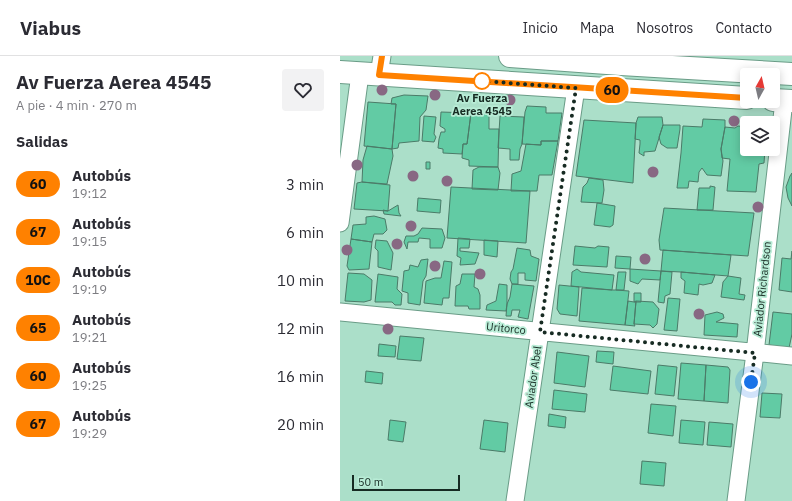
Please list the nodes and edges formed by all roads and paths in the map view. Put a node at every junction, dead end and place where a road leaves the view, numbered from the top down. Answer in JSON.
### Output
{"nodes":[{"id":1,"x":510,"y":56,"type":"edge"},
{"id":2,"x":622,"y":60,"type":"edge"},
{"id":3,"x":365,"y":69,"type":"edge"},
{"id":4,"x":792,"y":74,"type":"edge"},
{"id":5,"x":576,"y":88,"type":"junction"},
{"id":6,"x":740,"y":92,"type":"edge"},
{"id":7,"x":696,"y":95,"type":"junction"},
{"id":8,"x":783,"y":97,"type":"edge"},
{"id":9,"x":740,"y":98,"type":"edge"},
{"id":10,"x":340,"y":222,"type":"edge"},
{"id":11,"x":340,"y":312,"type":"edge"},
{"id":12,"x":540,"y":332,"type":"junction"},
{"id":13,"x":755,"y":353,"type":"junction"},
{"id":14,"x":792,"y":356,"type":"edge"},
{"id":15,"x":515,"y":501,"type":"edge"},
{"id":16,"x":736,"y":501,"type":"edge"}],
"edges":[{"from":1,"to":2,"type":"main road"},
{"from":2,"to":4,"type":"main road"},
{"from":3,"to":5,"type":"main road"},
{"from":3,"to":10,"type":"street"},
{"from":5,"to":7,"type":"main road"},
{"from":5,"to":12,"type":"street","name":"Aviador Abel"},
{"from":6,"to":7,"type":"main road"},
{"from":7,"to":9,"type":"main road"},
{"from":8,"to":13,"type":"street","name":"Aviador Richardson"},
{"from":11,"to":12,"type":"street","name":"Uritorco"},
{"from":12,"to":13,"type":"street","name":"Uritorco"},
{"from":12,"to":15,"type":"street","name":"Aviador Abel"},
{"from":13,"to":14,"type":"street","name":"Uritorco"},
{"from":13,"to":16,"type":"street","name":"Aviador Richardson"}]}
